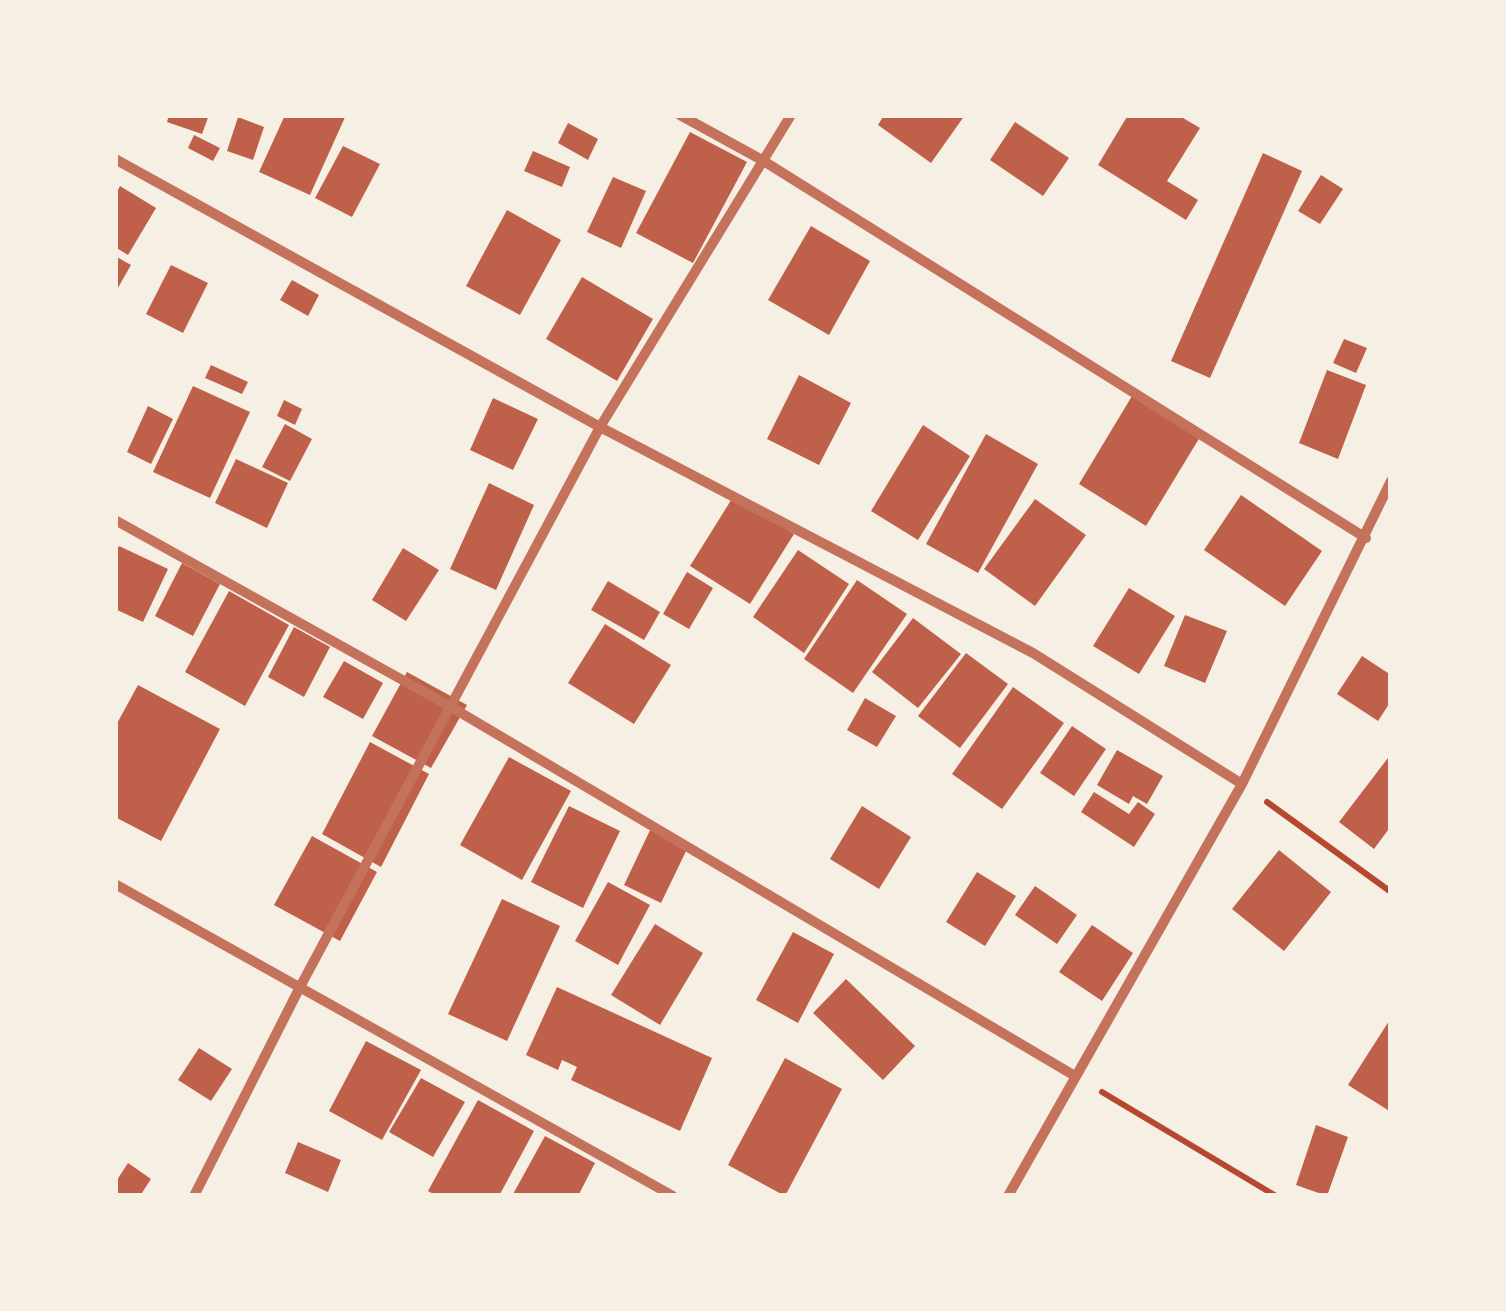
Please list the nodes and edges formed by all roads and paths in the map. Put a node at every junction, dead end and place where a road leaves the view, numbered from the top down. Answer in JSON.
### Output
{"nodes":[{"id":1,"x":680,"y":115,"type":"edge"},
{"id":2,"x":791,"y":115,"type":"edge"},
{"id":3,"x":115,"y":159,"type":"edge"},
{"id":4,"x":762,"y":160,"type":"junction"},
{"id":5,"x":600,"y":427,"type":"junction"},
{"id":6,"x":1391,"y":481,"type":"edge"},
{"id":7,"x":115,"y":520,"type":"edge"},
{"id":8,"x":1366,"y":538,"type":"junction"},
{"id":9,"x":451,"y":707,"type":"junction"},
{"id":10,"x":1242,"y":784,"type":"junction"},
{"id":11,"x":115,"y":884,"type":"edge"},
{"id":12,"x":1391,"y":892,"type":"edge"},
{"id":13,"x":300,"y":987,"type":"junction"},
{"id":14,"x":1076,"y":1076,"type":"junction"},
{"id":15,"x":194,"y":1196,"type":"edge"},
{"id":16,"x":672,"y":1196,"type":"edge"},
{"id":17,"x":1008,"y":1196,"type":"edge"},
{"id":18,"x":1276,"y":1196,"type":"edge"}],
"edges":[{"from":1,"to":4,"type":"street"},
{"from":2,"to":4,"type":"street"},
{"from":3,"to":5,"type":"street"},
{"from":4,"to":5,"type":"street"},
{"from":4,"to":8,"type":"street"},
{"from":5,"to":9,"type":"street"},
{"from":5,"to":10,"type":"street"},
{"from":6,"to":8,"type":"street"},
{"from":7,"to":9,"type":"street"},
{"from":8,"to":10,"type":"street"},
{"from":9,"to":13,"type":"street"},
{"from":9,"to":14,"type":"street"},
{"from":10,"to":12,"type":"path"},
{"from":10,"to":14,"type":"street"},
{"from":11,"to":13,"type":"street"},
{"from":13,"to":15,"type":"street"},
{"from":13,"to":16,"type":"street"},
{"from":14,"to":17,"type":"street"},
{"from":14,"to":18,"type":"path"}]}
